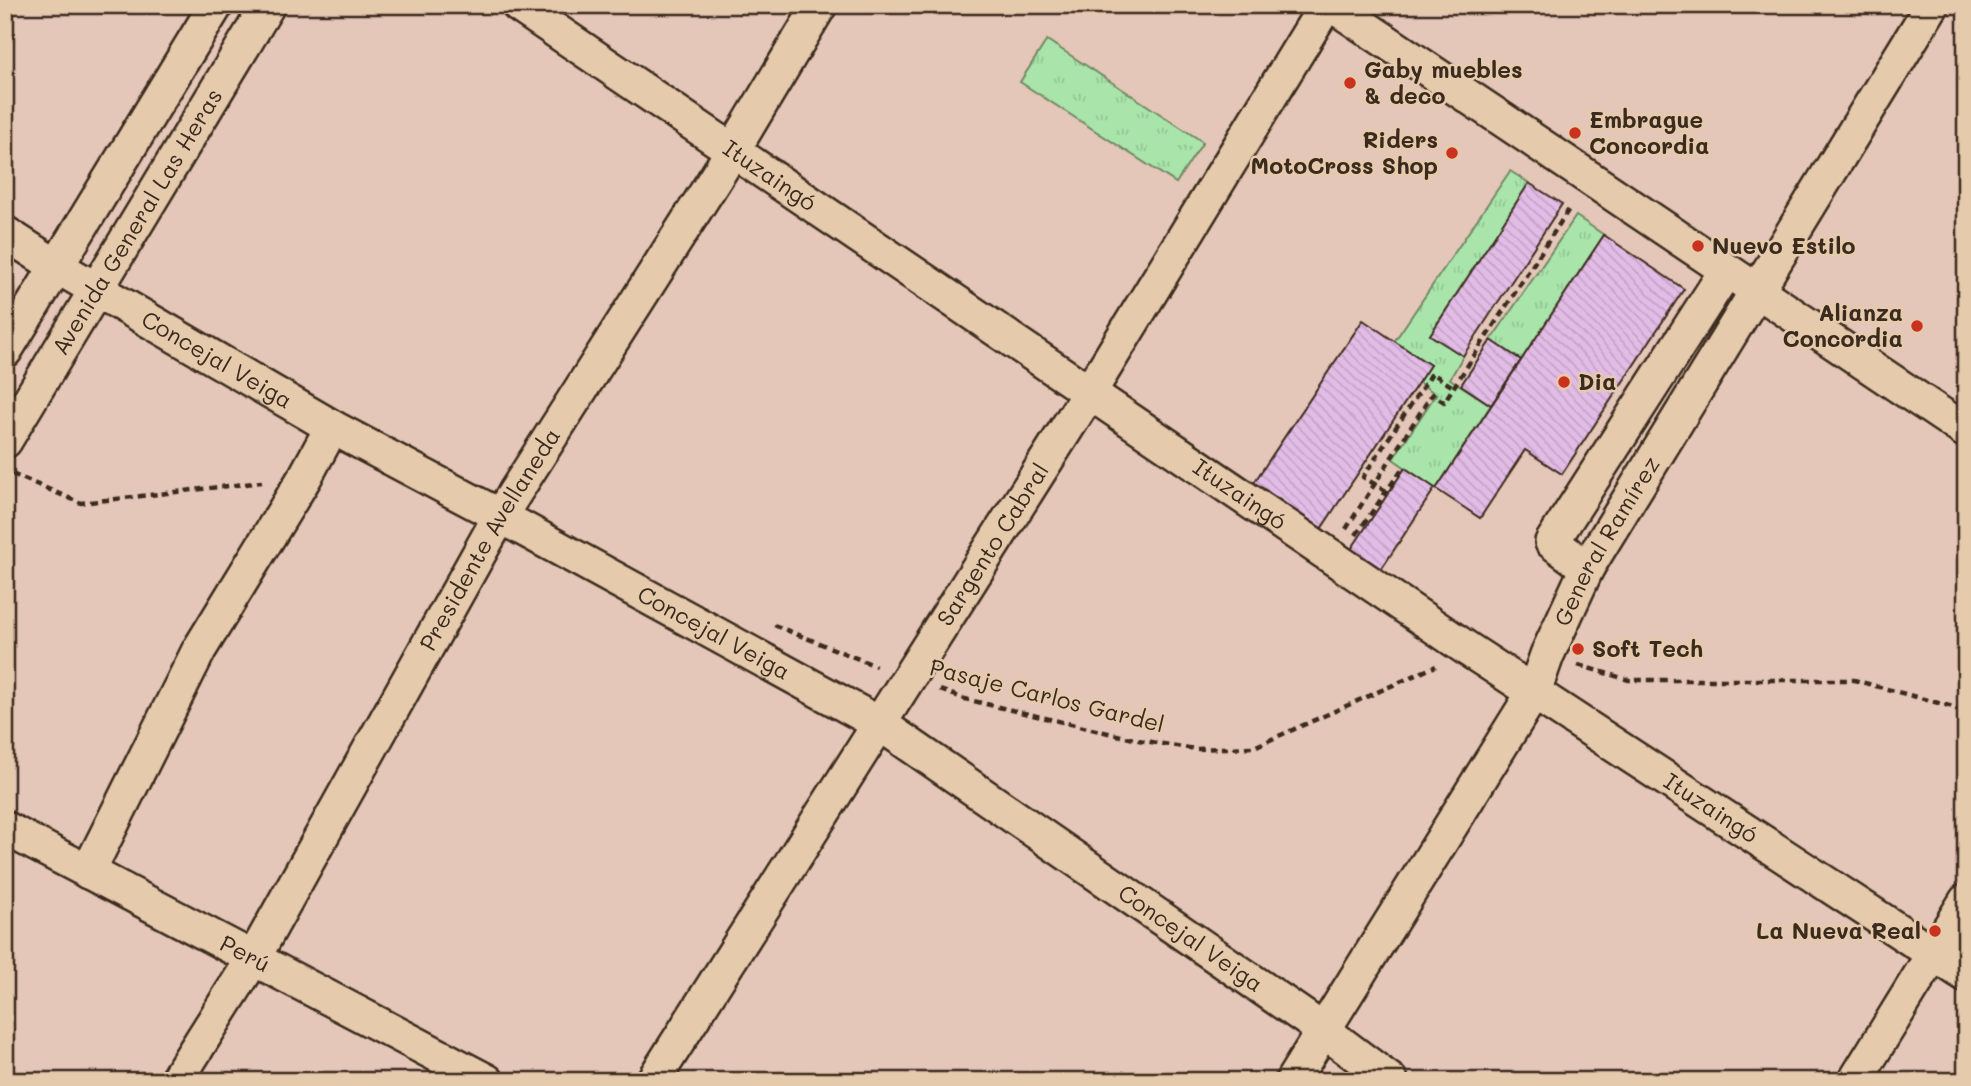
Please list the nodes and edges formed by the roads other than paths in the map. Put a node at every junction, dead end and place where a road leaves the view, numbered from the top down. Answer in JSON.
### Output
{"nodes":[{"id":1,"x":216,"y":5,"type":"edge"},
{"id":2,"x":268,"y":5,"type":"edge"},
{"id":3,"x":518,"y":5,"type":"edge"},
{"id":4,"x":820,"y":5,"type":"edge"},
{"id":5,"x":1329,"y":5,"type":"edge"},
{"id":6,"x":1932,"y":5,"type":"edge"},
{"id":7,"x":732,"y":152,"type":"junction"},
{"id":8,"x":5,"y":233,"type":"edge"},
{"id":9,"x":56,"y":266,"type":"junction"},
{"id":10,"x":1726,"y":271,"type":"junction"},
{"id":11,"x":96,"y":289,"type":"junction"},
{"id":12,"x":1758,"y":291,"type":"junction"},
{"id":13,"x":5,"y":351,"type":"edge"},
{"id":14,"x":1088,"y":393,"type":"junction"},
{"id":15,"x":332,"y":427,"type":"junction"},
{"id":16,"x":1966,"y":431,"type":"edge"},
{"id":17,"x":5,"y":441,"type":"edge"},
{"id":18,"x":500,"y":516,"type":"junction"},
{"id":19,"x":1587,"y":568,"type":"junction"},
{"id":20,"x":1534,"y":692,"type":"junction"},
{"id":21,"x":880,"y":724,"type":"junction"},
{"id":22,"x":5,"y":828,"type":"edge"},
{"id":23,"x":88,"y":872,"type":"junction"},
{"id":24,"x":1966,"y":901,"type":"edge"},
{"id":25,"x":1934,"y":954,"type":"junction"},
{"id":26,"x":253,"y":959,"type":"junction"},
{"id":27,"x":1966,"y":975,"type":"edge"},
{"id":28,"x":1323,"y":1030,"type":"junction"},
{"id":29,"x":176,"y":1081,"type":"edge"},
{"id":30,"x":487,"y":1081,"type":"edge"},
{"id":31,"x":653,"y":1081,"type":"edge"},
{"id":32,"x":1292,"y":1081,"type":"edge"},
{"id":33,"x":1391,"y":1081,"type":"edge"},
{"id":34,"x":1854,"y":1081,"type":"edge"}],
"edges":[{"from":1,"to":9,"type":"street","name":"Avenida General Las Heras"},
{"from":2,"to":11,"type":"street","name":"Avenida General Las Heras"},
{"from":3,"to":7,"type":"street","name":"Ituzaingó"},
{"from":4,"to":7,"type":"street","name":"Presidente Avellaneda"},
{"from":5,"to":10,"type":"street"},
{"from":5,"to":14,"type":"street","name":"Sargento Cabral"},
{"from":6,"to":12,"type":"street","name":"General Ramírez"},
{"from":7,"to":14,"type":"street","name":"Ituzaingó"},
{"from":7,"to":18,"type":"street","name":"Presidente Avellaneda"},
{"from":8,"to":9,"type":"street","name":"Concejal Veiga"},
{"from":9,"to":11,"type":"street","name":"Concejal Veiga"},
{"from":9,"to":13,"type":"street","name":"Avenida General Las Heras"},
{"from":10,"to":12,"type":"street"},
{"from":10,"to":19,"type":"street"},
{"from":11,"to":15,"type":"street","name":"Concejal Veiga"},
{"from":11,"to":17,"type":"street","name":"Avenida General Las Heras"},
{"from":12,"to":16,"type":"street"},
{"from":12,"to":19,"type":"street","name":"General Ramírez"},
{"from":14,"to":20,"type":"street","name":"Ituzaingó"},
{"from":14,"to":21,"type":"street","name":"Sargento Cabral"},
{"from":15,"to":18,"type":"street","name":"Concejal Veiga"},
{"from":15,"to":23,"type":"street"},
{"from":18,"to":21,"type":"street","name":"Concejal Veiga"},
{"from":18,"to":26,"type":"street","name":"Presidente Avellaneda"},
{"from":19,"to":20,"type":"street","name":"General Ramírez"},
{"from":20,"to":25,"type":"street","name":"Ituzaingó"},
{"from":20,"to":28,"type":"street","name":"General Ramírez"},
{"from":21,"to":28,"type":"street","name":"Concejal Veiga"},
{"from":21,"to":31,"type":"street","name":"Sargento Cabral"},
{"from":22,"to":23,"type":"street","name":"Perú"},
{"from":23,"to":26,"type":"street","name":"Perú"},
{"from":24,"to":25,"type":"street"},
{"from":25,"to":27,"type":"street","name":"Ituzaingó"},
{"from":25,"to":34,"type":"street"},
{"from":26,"to":29,"type":"street","name":"Presidente Avellaneda"},
{"from":26,"to":30,"type":"street","name":"Perú"},
{"from":28,"to":32,"type":"street","name":"General Ramírez"},
{"from":28,"to":33,"type":"street","name":"Concejal Veiga"}]}
